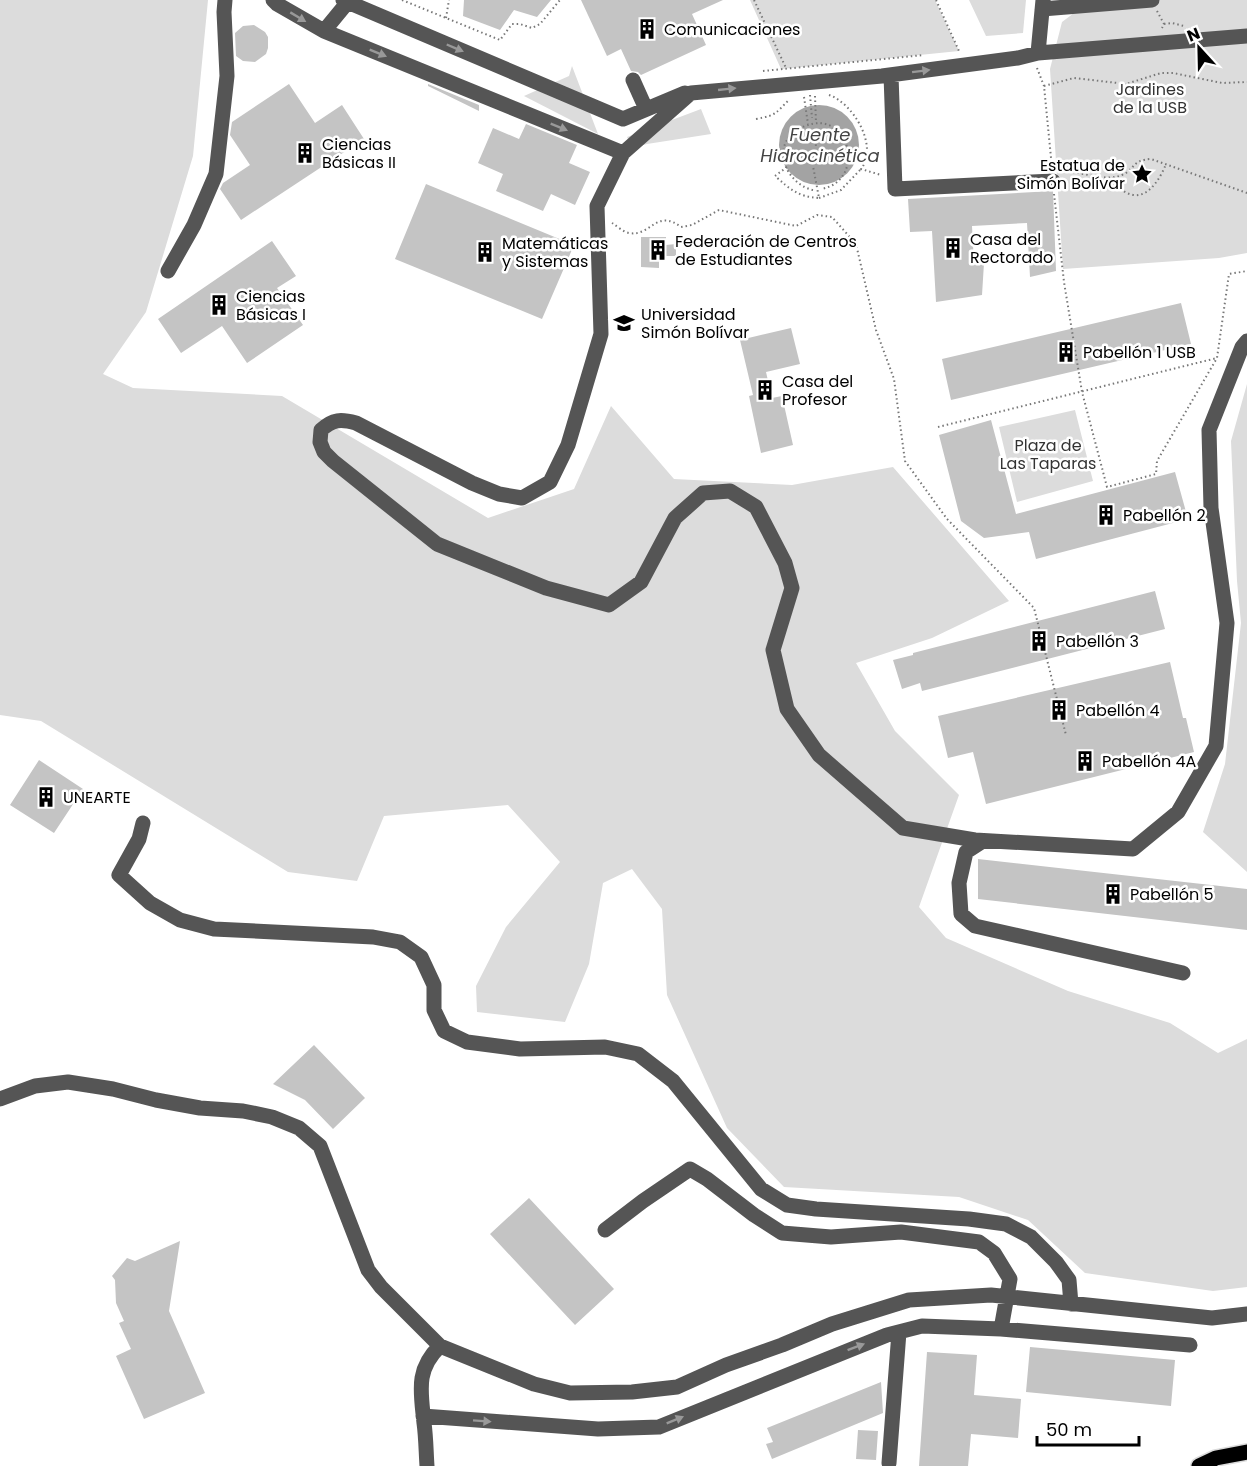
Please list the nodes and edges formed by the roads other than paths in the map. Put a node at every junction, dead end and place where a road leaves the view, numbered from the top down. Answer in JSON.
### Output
{"nodes":[{"id":1,"x":225,"y":0,"type":"edge"},
{"id":2,"x":273,"y":0,"type":"edge"},
{"id":3,"x":1152,"y":0,"type":"edge"},
{"id":4,"x":345,"y":1,"type":"edge"},
{"id":5,"x":1043,"y":4,"type":"edge"},
{"id":6,"x":324,"y":31,"type":"junction"},
{"id":7,"x":1247,"y":36,"type":"edge"},
{"id":8,"x":1035,"y":54,"type":"junction"},
{"id":9,"x":891,"y":75,"type":"junction"},
{"id":10,"x":633,"y":80,"type":"dead end"},
{"id":11,"x":691,"y":93,"type":"junction"},
{"id":12,"x":646,"y":109,"type":"junction"},
{"id":13,"x":623,"y":153,"type":"junction"},
{"id":14,"x":1053,"y":181,"type":"road end"},
{"id":15,"x":168,"y":271,"type":"dead end"},
{"id":16,"x":1247,"y":341,"type":"edge"},
{"id":17,"x":143,"y":824,"type":"dead end"},
{"id":18,"x":983,"y":841,"type":"junction"},
{"id":19,"x":1182,"y":973,"type":"dead end"},
{"id":20,"x":0,"y":1099,"type":"edge"},
{"id":21,"x":605,"y":1230,"type":"dead end"},
{"id":22,"x":1007,"y":1297,"type":"junction"},
{"id":23,"x":1071,"y":1304,"type":"junction"},
{"id":24,"x":1247,"y":1314,"type":"edge"},
{"id":25,"x":1000,"y":1329,"type":"junction"},
{"id":26,"x":899,"y":1332,"type":"junction"},
{"id":27,"x":1190,"y":1345,"type":"dead end"},
{"id":28,"x":440,"y":1347,"type":"junction"},
{"id":29,"x":423,"y":1416,"type":"junction"},
{"id":30,"x":1247,"y":1452,"type":"edge"},
{"id":31,"x":889,"y":1463,"type":"dead end"},
{"id":32,"x":427,"y":1466,"type":"edge"},
{"id":33,"x":1199,"y":1466,"type":"edge"}],
"edges":[{"from":1,"to":15,"type":"lane"},
{"from":2,"to":6,"type":"lane","one_way":true},
{"from":3,"to":5,"type":"lane"},
{"from":4,"to":6,"type":"lane"},
{"from":4,"to":12,"type":"lane","one_way":true},
{"from":5,"to":8,"type":"lane"},
{"from":6,"to":13,"type":"lane","one_way":true},
{"from":7,"to":8,"type":"lane"},
{"from":9,"to":8,"type":"lane","one_way":true},
{"from":11,"to":9,"type":"lane","one_way":true},
{"from":9,"to":14,"type":"lane"},
{"from":10,"to":12,"type":"lane"},
{"from":11,"to":12,"type":"lane"},
{"from":11,"to":13,"type":"lane"},
{"from":13,"to":18,"type":"lane"},
{"from":16,"to":18,"type":"lane"},
{"from":17,"to":23,"type":"lane"},
{"from":18,"to":19,"type":"lane"},
{"from":20,"to":28,"type":"lane"},
{"from":21,"to":22,"type":"lane"},
{"from":22,"to":23,"type":"lane"},
{"from":22,"to":25,"type":"lane"},
{"from":22,"to":28,"type":"lane"},
{"from":23,"to":24,"type":"lane"},
{"from":25,"to":26,"type":"lane"},
{"from":25,"to":27,"type":"lane"},
{"from":29,"to":26,"type":"lane","one_way":true},
{"from":26,"to":31,"type":"lane"},
{"from":28,"to":29,"type":"lane"},
{"from":29,"to":32,"type":"lane"},
{"from":30,"to":33,"type":"main road"}]}
